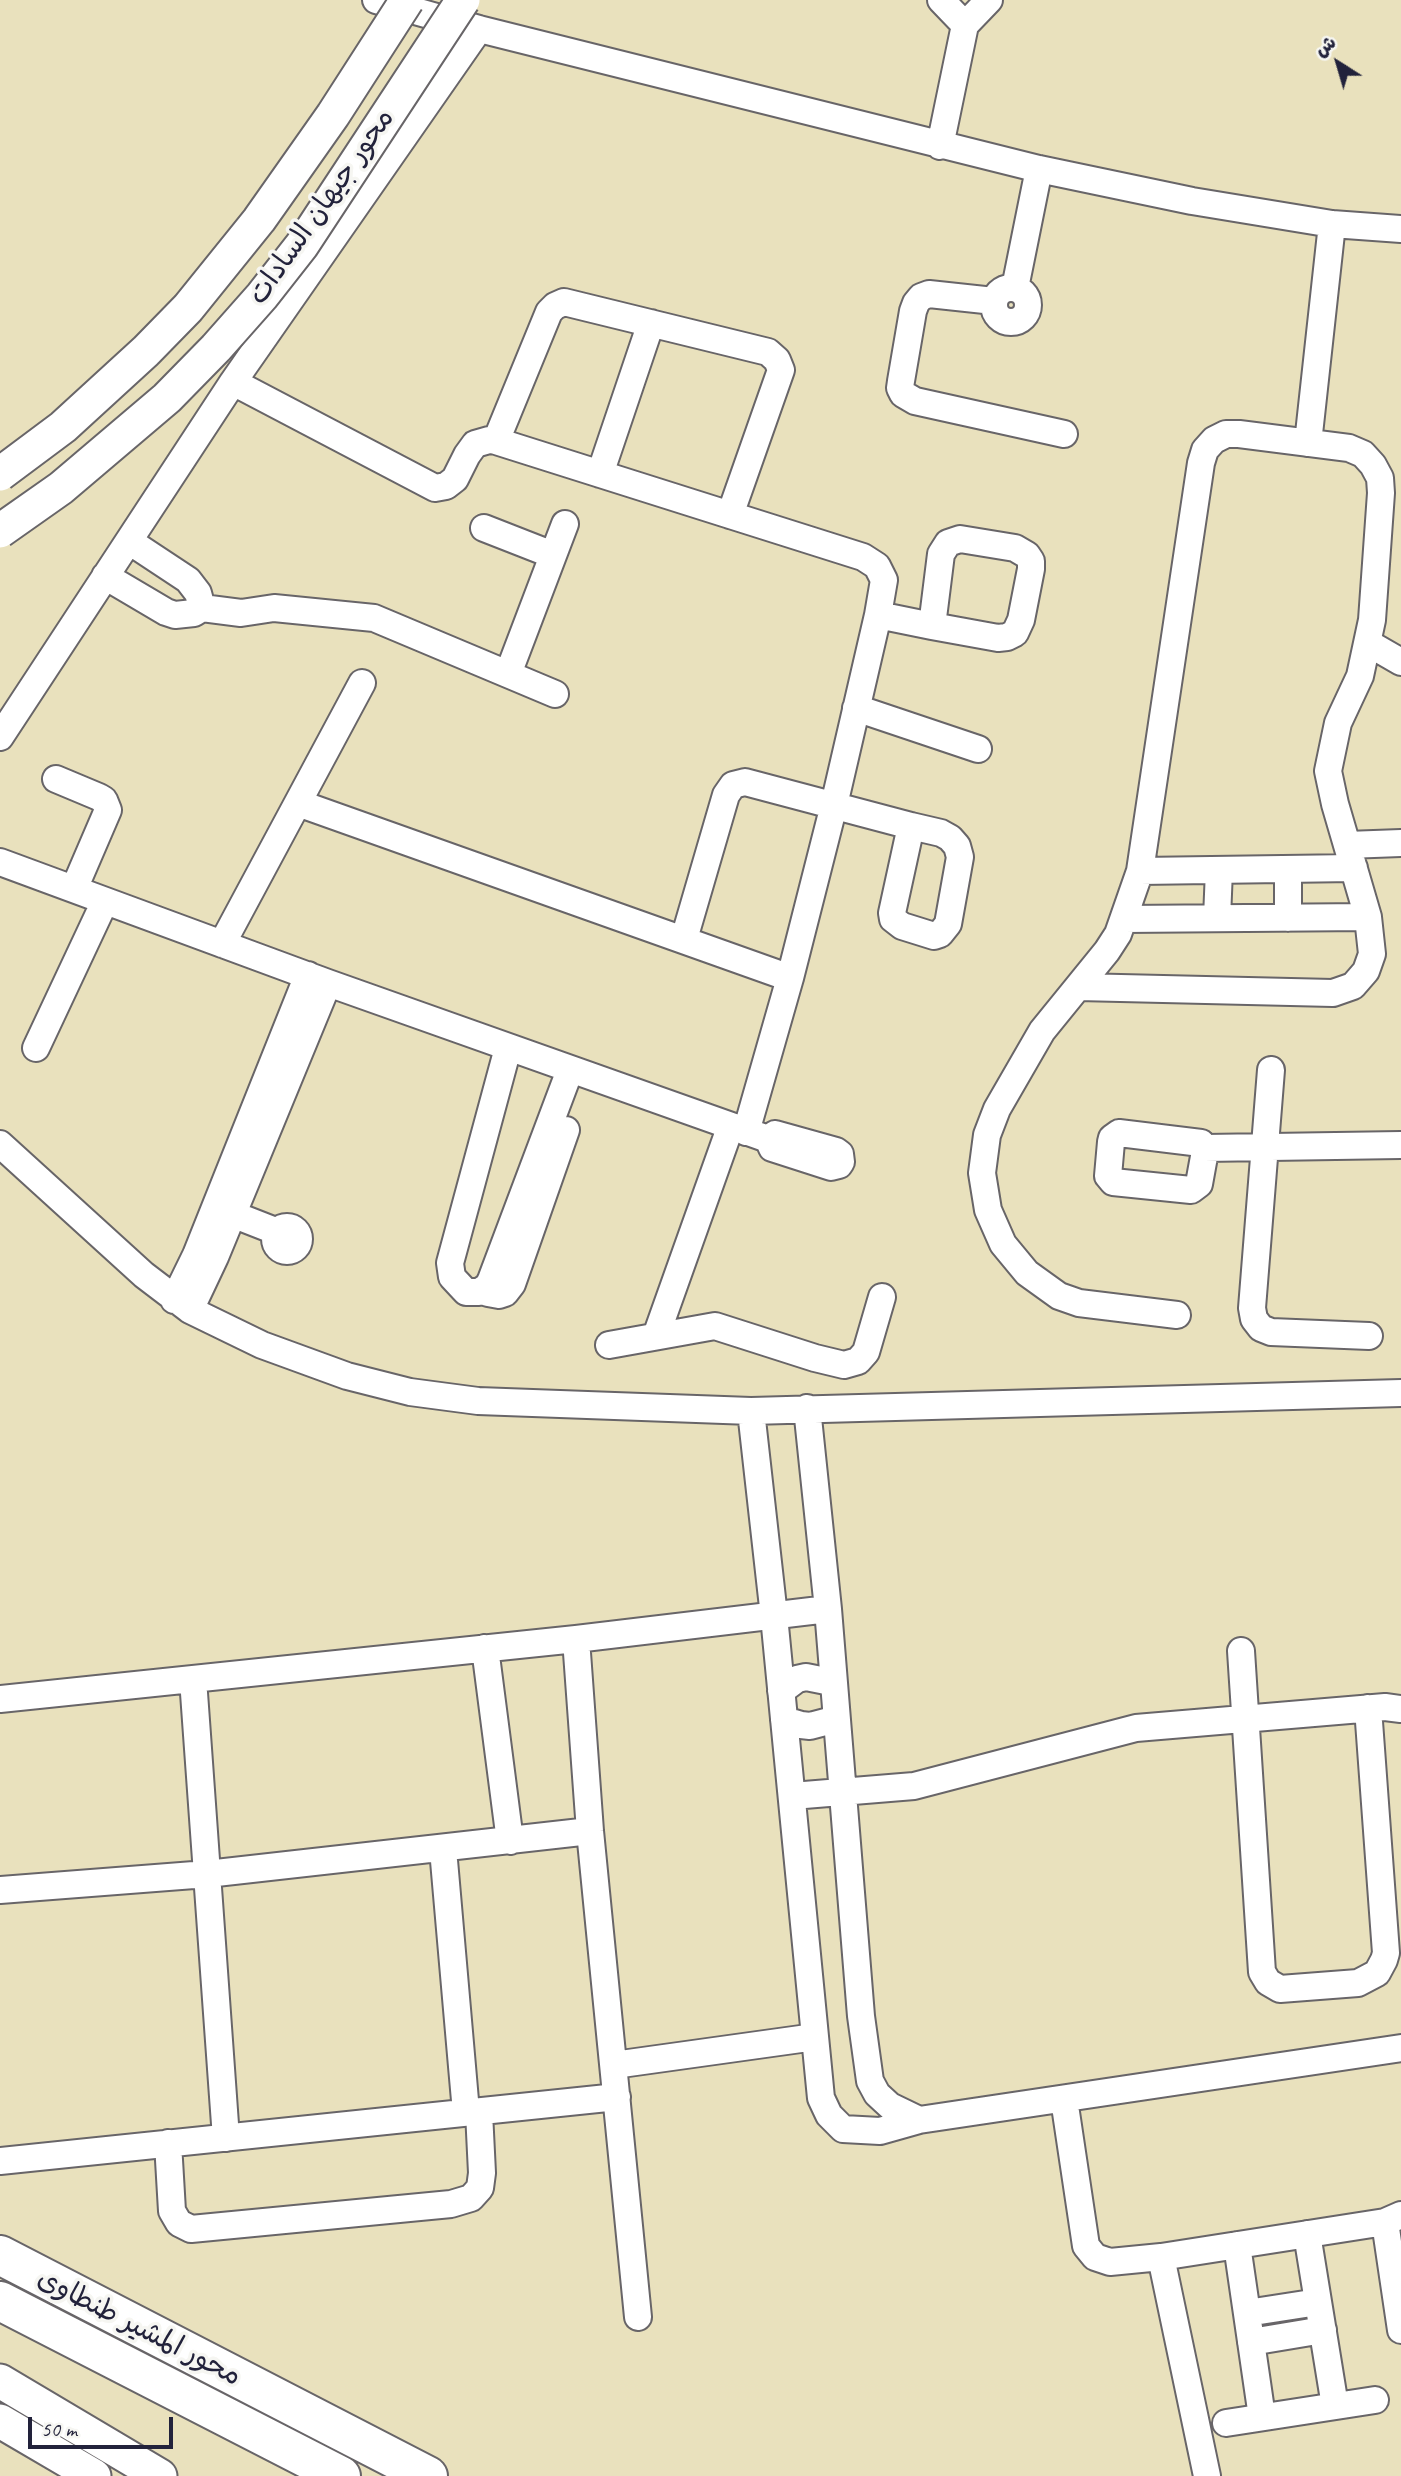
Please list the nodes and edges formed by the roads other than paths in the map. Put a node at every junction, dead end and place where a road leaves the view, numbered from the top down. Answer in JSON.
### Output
{"nodes":[{"id":1,"x":376,"y":0,"type":"edge"},
{"id":2,"x":407,"y":0,"type":"edge"},
{"id":3,"x":463,"y":0,"type":"edge"},
{"id":4,"x":941,"y":0,"type":"edge"},
{"id":5,"x":989,"y":0,"type":"edge"},
{"id":6,"x":965,"y":25,"type":"junction"},
{"id":7,"x":479,"y":29,"type":"junction"},
{"id":8,"x":940,"y":146,"type":"junction"},
{"id":9,"x":1039,"y":169,"type":"junction"},
{"id":10,"x":1332,"y":224,"type":"junction"},
{"id":11,"x":1401,"y":229,"type":"edge"},
{"id":12,"x":651,"y":323,"type":"junction"},
{"id":13,"x":233,"y":382,"type":"junction"},
{"id":14,"x":1064,"y":434,"type":"dead end"},
{"id":15,"x":496,"y":441,"type":"junction"},
{"id":16,"x":1308,"y":443,"type":"junction"},
{"id":17,"x":0,"y":474,"type":"edge"},
{"id":18,"x":600,"y":474,"type":"junction"},
{"id":19,"x":730,"y":515,"type":"junction"},
{"id":20,"x":565,"y":524,"type":"dead end"},
{"id":21,"x":484,"y":528,"type":"dead end"},
{"id":22,"x":0,"y":531,"type":"edge"},
{"id":23,"x":129,"y":541,"type":"junction"},
{"id":24,"x":553,"y":555,"type":"junction"},
{"id":25,"x":105,"y":576,"type":"junction"},
{"id":26,"x":202,"y":608,"type":"junction"},
{"id":27,"x":878,"y":615,"type":"junction"},
{"id":28,"x":932,"y":626,"type":"junction"},
{"id":29,"x":1368,"y":643,"type":"junction"},
{"id":30,"x":1401,"y":662,"type":"edge"},
{"id":31,"x":508,"y":674,"type":"junction"},
{"id":32,"x":362,"y":683,"type":"dead end"},
{"id":33,"x":555,"y":694,"type":"dead end"},
{"id":34,"x":856,"y":708,"type":"junction"},
{"id":35,"x":0,"y":737,"type":"edge"},
{"id":36,"x":978,"y":749,"type":"dead end"},
{"id":37,"x":56,"y":779,"type":"dead end"},
{"id":38,"x":298,"y":803,"type":"junction"},
{"id":39,"x":834,"y":806,"type":"junction"},
{"id":40,"x":911,"y":826,"type":"dead end"},
{"id":41,"x":1401,"y":844,"type":"edge"},
{"id":42,"x":1350,"y":856,"type":"junction"},
{"id":43,"x":0,"y":862,"type":"edge"},
{"id":44,"x":1288,"y":869,"type":"junction"},
{"id":45,"x":1219,"y":870,"type":"junction"},
{"id":46,"x":1140,"y":871,"type":"junction"},
{"id":47,"x":74,"y":890,"type":"junction"},
{"id":48,"x":105,"y":901,"type":"junction"},
{"id":49,"x":1368,"y":917,"type":"junction"},
{"id":50,"x":1217,"y":918,"type":"junction"},
{"id":51,"x":1288,"y":918,"type":"junction"},
{"id":52,"x":1124,"y":919,"type":"junction"},
{"id":53,"x":684,"y":939,"type":"junction"},
{"id":54,"x":222,"y":944,"type":"junction"},
{"id":55,"x":790,"y":978,"type":"junction"},
{"id":56,"x":318,"y":979,"type":"junction"},
{"id":57,"x":1078,"y":987,"type":"junction"},
{"id":58,"x":36,"y":1048,"type":"dead end"},
{"id":59,"x":508,"y":1048,"type":"junction"},
{"id":60,"x":1271,"y":1070,"type":"dead end"},
{"id":61,"x":577,"y":1072,"type":"junction"},
{"id":62,"x":748,"y":1133,"type":"junction"},
{"id":63,"x":0,"y":1144,"type":"edge"},
{"id":64,"x":1401,"y":1145,"type":"edge"},
{"id":65,"x":1264,"y":1147,"type":"junction"},
{"id":66,"x":1205,"y":1148,"type":"dead end"},
{"id":67,"x":232,"y":1214,"type":"junction"},
{"id":68,"x":278,"y":1233,"type":"dead end"},
{"id":69,"x":882,"y":1297,"type":"dead end"},
{"id":70,"x":182,"y":1305,"type":"junction"},
{"id":71,"x":1177,"y":1315,"type":"dead end"},
{"id":72,"x":656,"y":1336,"type":"junction"},
{"id":73,"x":1369,"y":1336,"type":"dead end"},
{"id":74,"x":609,"y":1345,"type":"dead end"},
{"id":75,"x":1401,"y":1393,"type":"edge"},
{"id":76,"x":807,"y":1408,"type":"junction"},
{"id":77,"x":751,"y":1410,"type":"junction"},
{"id":78,"x":828,"y":1609,"type":"junction"},
{"id":79,"x":774,"y":1616,"type":"junction"},
{"id":80,"x":576,"y":1639,"type":"junction"},
{"id":81,"x":485,"y":1648,"type":"junction"},
{"id":82,"x":1241,"y":1651,"type":"dead end"},
{"id":83,"x":193,"y":1679,"type":"junction"},
{"id":84,"x":834,"y":1686,"type":"junction"},
{"id":85,"x":781,"y":1691,"type":"junction"},
{"id":86,"x":0,"y":1699,"type":"edge"},
{"id":87,"x":1368,"y":1708,"type":"junction"},
{"id":88,"x":1401,"y":1709,"type":"edge"},
{"id":89,"x":836,"y":1715,"type":"junction"},
{"id":90,"x":1244,"y":1717,"type":"junction"},
{"id":91,"x":784,"y":1720,"type":"junction"},
{"id":92,"x":843,"y":1793,"type":"junction"},
{"id":93,"x":792,"y":1796,"type":"junction"},
{"id":94,"x":590,"y":1831,"type":"junction"},
{"id":95,"x":510,"y":1841,"type":"junction"},
{"id":96,"x":443,"y":1849,"type":"junction"},
{"id":97,"x":207,"y":1874,"type":"junction"},
{"id":98,"x":0,"y":1890,"type":"edge"},
{"id":99,"x":815,"y":2037,"type":"junction"},
{"id":100,"x":1401,"y":2048,"type":"edge"},
{"id":101,"x":614,"y":2065,"type":"junction"},
{"id":102,"x":617,"y":2097,"type":"junction"},
{"id":103,"x":1064,"y":2099,"type":"junction"},
{"id":104,"x":472,"y":2112,"type":"junction"},
{"id":105,"x":919,"y":2120,"type":"junction"},
{"id":106,"x":226,"y":2137,"type":"junction"},
{"id":107,"x":169,"y":2143,"type":"junction"},
{"id":108,"x":0,"y":2161,"type":"edge"},
{"id":109,"x":1393,"y":2219,"type":"edge"},
{"id":110,"x":1307,"y":2234,"type":"junction"},
{"id":111,"x":1237,"y":2245,"type":"junction"},
{"id":112,"x":0,"y":2255,"type":"edge"},
{"id":113,"x":1161,"y":2257,"type":"junction"},
{"id":114,"x":0,"y":2301,"type":"edge"},
{"id":115,"x":1318,"y":2302,"type":"junction"},
{"id":116,"x":1247,"y":2313,"type":"junction"},
{"id":117,"x":638,"y":2317,"type":"dead end"},
{"id":118,"x":1323,"y":2330,"type":"junction"},
{"id":119,"x":1401,"y":2330,"type":"edge"},
{"id":120,"x":1251,"y":2342,"type":"junction"},
{"id":121,"x":0,"y":2381,"type":"edge"},
{"id":122,"x":1375,"y":2400,"type":"dead end"},
{"id":123,"x":1335,"y":2406,"type":"junction"},
{"id":124,"x":1262,"y":2417,"type":"junction"},
{"id":125,"x":0,"y":2421,"type":"edge"},
{"id":126,"x":1226,"y":2423,"type":"dead end"},
{"id":127,"x":94,"y":2476,"type":"edge"},
{"id":128,"x":160,"y":2476,"type":"edge"},
{"id":129,"x":341,"y":2476,"type":"edge"},
{"id":130,"x":428,"y":2476,"type":"edge"},
{"id":131,"x":1207,"y":2476,"type":"edge"}],
"edges":[{"from":1,"to":7,"type":"lane"},
{"from":2,"to":17,"type":"main road","name":"محور جيهان السادات","bridge":true},
{"from":3,"to":22,"type":"main road","name":"محور جيهان السادات","bridge":true},
{"from":4,"to":6,"type":"lane"},
{"from":5,"to":6,"type":"lane"},
{"from":6,"to":8,"type":"lane"},
{"from":7,"to":8,"type":"lane"},
{"from":7,"to":13,"type":"lane"},
{"from":8,"to":9,"type":"lane"},
{"from":9,"to":10,"type":"lane"},
{"from":9,"to":14,"type":"lane"},
{"from":10,"to":11,"type":"lane"},
{"from":10,"to":16,"type":"lane"},
{"from":12,"to":15,"type":"lane"},
{"from":12,"to":18,"type":"lane"},
{"from":12,"to":19,"type":"lane"},
{"from":13,"to":15,"type":"lane"},
{"from":13,"to":23,"type":"lane"},
{"from":15,"to":18,"type":"lane"},
{"from":16,"to":29,"type":"lane"},
{"from":16,"to":46,"type":"lane"},
{"from":18,"to":19,"type":"lane"},
{"from":19,"to":27,"type":"lane"},
{"from":20,"to":24,"type":"lane"},
{"from":21,"to":24,"type":"lane"},
{"from":23,"to":25,"type":"lane"},
{"from":23,"to":26,"type":"lane"},
{"from":24,"to":31,"type":"lane"},
{"from":25,"to":26,"type":"lane"},
{"from":25,"to":35,"type":"lane"},
{"from":26,"to":31,"type":"lane"},
{"from":27,"to":28,"type":"lane"},
{"from":27,"to":34,"type":"lane"},
{"from":28,"to":28,"type":"lane"},
{"from":29,"to":30,"type":"lane"},
{"from":29,"to":42,"type":"lane"},
{"from":31,"to":33,"type":"lane"},
{"from":32,"to":38,"type":"lane"},
{"from":34,"to":36,"type":"lane"},
{"from":34,"to":39,"type":"lane"},
{"from":37,"to":47,"type":"lane"},
{"from":38,"to":53,"type":"lane"},
{"from":38,"to":54,"type":"lane"},
{"from":39,"to":40,"type":"lane"},
{"from":39,"to":53,"type":"lane"},
{"from":39,"to":55,"type":"lane"},
{"from":41,"to":42,"type":"lane"},
{"from":42,"to":44,"type":"lane"},
{"from":42,"to":49,"type":"lane"},
{"from":43,"to":47,"type":"lane"},
{"from":44,"to":45,"type":"lane"},
{"from":44,"to":51,"type":"lane"},
{"from":45,"to":46,"type":"lane"},
{"from":45,"to":50,"type":"lane"},
{"from":46,"to":52,"type":"lane"},
{"from":47,"to":48,"type":"lane"},
{"from":48,"to":54,"type":"lane"},
{"from":48,"to":58,"type":"lane"},
{"from":49,"to":51,"type":"lane"},
{"from":49,"to":57,"type":"lane"},
{"from":50,"to":51,"type":"lane"},
{"from":50,"to":52,"type":"lane"},
{"from":52,"to":57,"type":"lane"},
{"from":53,"to":55,"type":"lane"},
{"from":54,"to":56,"type":"lane"},
{"from":55,"to":62,"type":"lane"},
{"from":56,"to":59,"type":"lane"},
{"from":56,"to":67,"type":"lane"},
{"from":56,"to":70,"type":"lane"},
{"from":57,"to":71,"type":"lane"},
{"from":59,"to":61,"type":"lane"},
{"from":59,"to":61,"type":"lane"},
{"from":60,"to":65,"type":"lane"},
{"from":61,"to":62,"type":"lane"},
{"from":62,"to":72,"type":"lane"},
{"from":63,"to":70,"type":"lane"},
{"from":64,"to":65,"type":"lane"},
{"from":65,"to":66,"type":"lane"},
{"from":65,"to":73,"type":"lane"},
{"from":67,"to":68,"type":"lane"},
{"from":67,"to":70,"type":"lane"},
{"from":69,"to":72,"type":"lane"},
{"from":70,"to":77,"type":"lane"},
{"from":72,"to":74,"type":"lane"},
{"from":75,"to":76,"type":"lane"},
{"from":76,"to":77,"type":"lane"},
{"from":76,"to":78,"type":"lane"},
{"from":77,"to":79,"type":"lane"},
{"from":78,"to":79,"type":"lane"},
{"from":78,"to":84,"type":"lane"},
{"from":79,"to":80,"type":"lane"},
{"from":79,"to":85,"type":"lane"},
{"from":80,"to":81,"type":"lane"},
{"from":80,"to":94,"type":"lane"},
{"from":81,"to":83,"type":"lane"},
{"from":81,"to":95,"type":"lane"},
{"from":82,"to":90,"type":"lane"},
{"from":83,"to":86,"type":"lane"},
{"from":83,"to":97,"type":"lane"},
{"from":84,"to":85,"type":"lane"},
{"from":84,"to":89,"type":"lane"},
{"from":85,"to":91,"type":"lane"},
{"from":87,"to":88,"type":"lane"},
{"from":87,"to":90,"type":"lane"},
{"from":87,"to":90,"type":"lane"},
{"from":89,"to":91,"type":"lane"},
{"from":89,"to":92,"type":"lane"},
{"from":90,"to":92,"type":"lane"},
{"from":91,"to":93,"type":"lane"},
{"from":92,"to":93,"type":"lane"},
{"from":92,"to":105,"type":"lane"},
{"from":93,"to":99,"type":"lane"},
{"from":94,"to":95,"type":"lane"},
{"from":94,"to":101,"type":"lane"},
{"from":95,"to":96,"type":"lane"},
{"from":96,"to":97,"type":"lane"},
{"from":96,"to":104,"type":"lane"},
{"from":97,"to":98,"type":"lane"},
{"from":97,"to":106,"type":"lane"},
{"from":99,"to":101,"type":"lane"},
{"from":99,"to":105,"type":"lane"},
{"from":100,"to":103,"type":"lane"},
{"from":101,"to":102,"type":"lane"},
{"from":102,"to":104,"type":"lane"},
{"from":102,"to":117,"type":"lane"},
{"from":103,"to":105,"type":"lane"},
{"from":103,"to":113,"type":"lane"},
{"from":104,"to":106,"type":"lane"},
{"from":104,"to":107,"type":"lane"},
{"from":106,"to":107,"type":"lane"},
{"from":107,"to":108,"type":"lane"},
{"from":109,"to":110,"type":"lane"},
{"from":109,"to":119,"type":"lane"},
{"from":110,"to":111,"type":"lane"},
{"from":110,"to":115,"type":"lane"},
{"from":111,"to":113,"type":"lane"},
{"from":111,"to":116,"type":"lane"},
{"from":112,"to":130,"type":"highway","name":"محور المشير طنطاوى"},
{"from":113,"to":131,"type":"lane"},
{"from":114,"to":129,"type":"highway","name":"محور المشير طنطاوى"},
{"from":115,"to":116,"type":"lane"},
{"from":115,"to":118,"type":"lane"},
{"from":116,"to":120,"type":"lane"},
{"from":118,"to":120,"type":"lane"},
{"from":118,"to":123,"type":"lane"},
{"from":120,"to":124,"type":"lane"},
{"from":121,"to":128,"type":"main road"},
{"from":122,"to":123,"type":"lane"},
{"from":123,"to":124,"type":"lane"},
{"from":124,"to":126,"type":"lane"},
{"from":125,"to":127,"type":"main road"}]}
